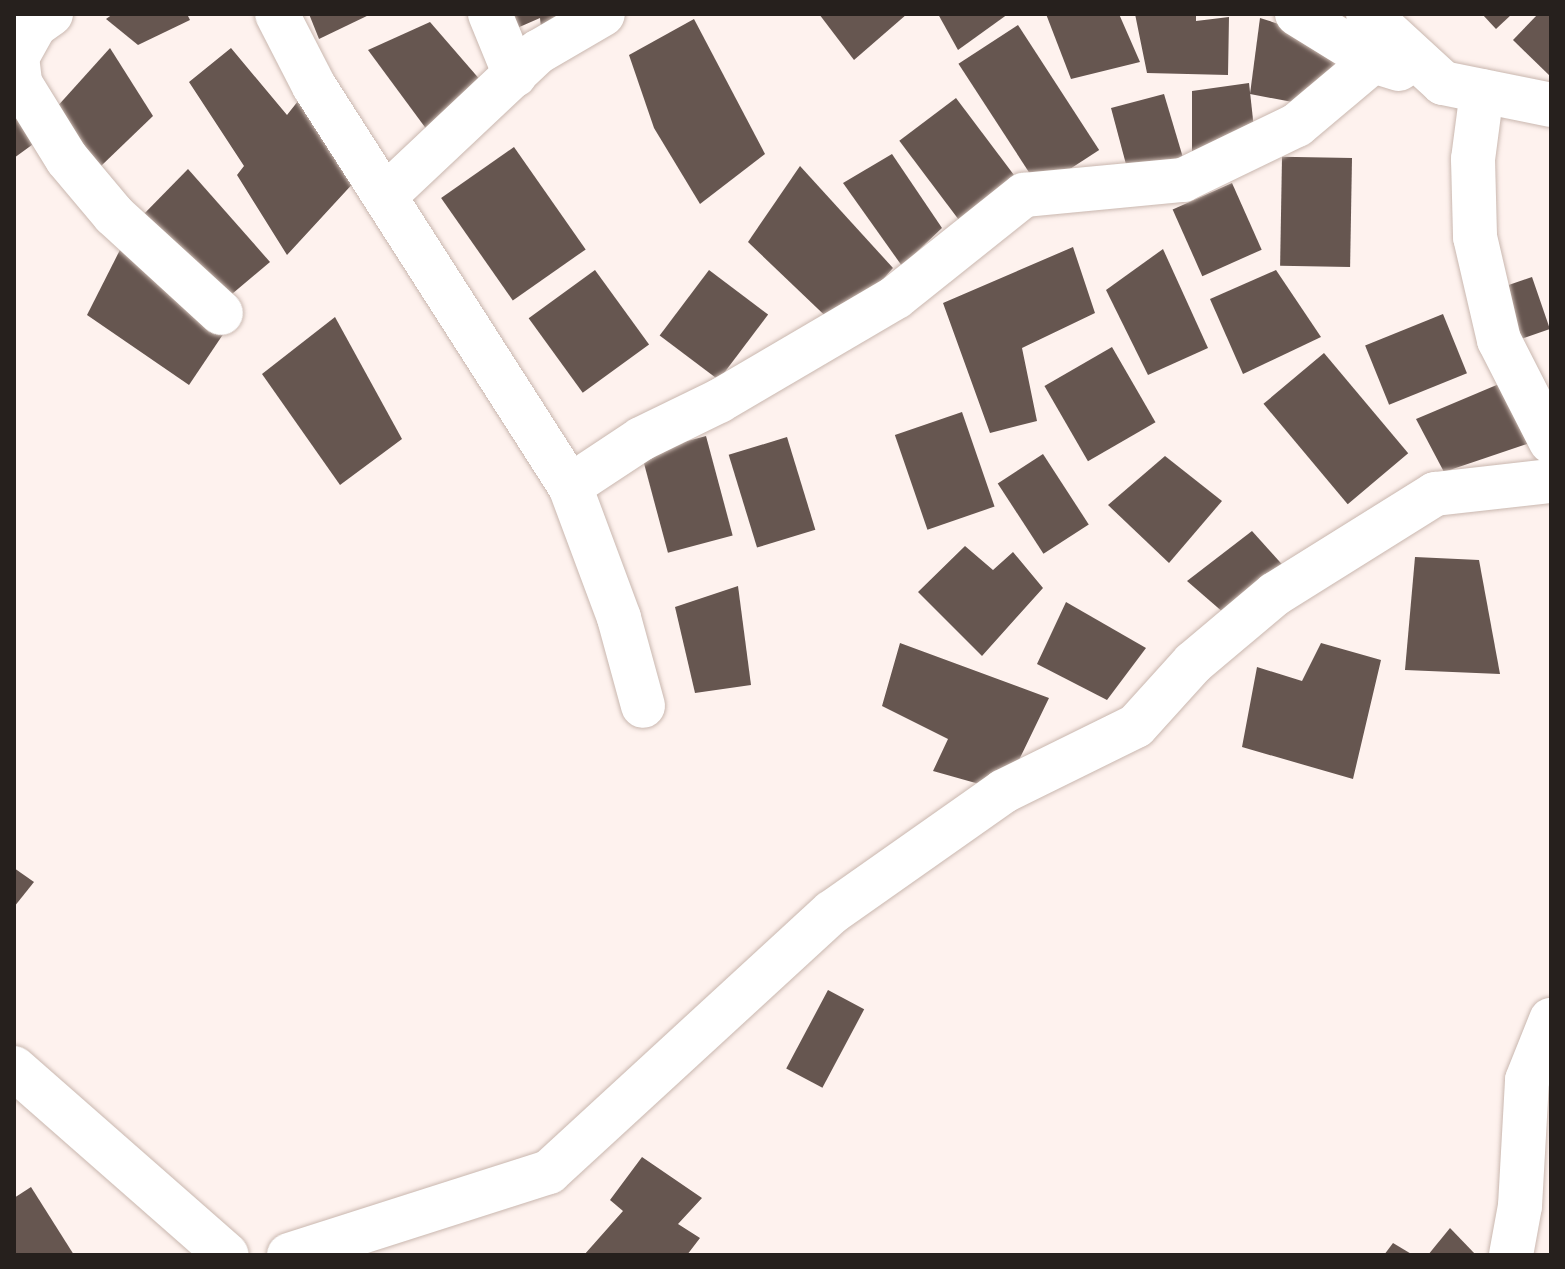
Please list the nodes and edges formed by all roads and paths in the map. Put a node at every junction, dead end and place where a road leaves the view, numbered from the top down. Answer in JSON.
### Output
{"nodes":[{"id":1,"x":51,"y":14,"type":"edge"},
{"id":2,"x":277,"y":14,"type":"edge"},
{"id":3,"x":490,"y":14,"type":"edge"},
{"id":4,"x":603,"y":14,"type":"edge"},
{"id":5,"x":1297,"y":14,"type":"edge"},
{"id":6,"x":1368,"y":14,"type":"edge"},
{"id":7,"x":1373,"y":61,"type":"junction"},
{"id":8,"x":515,"y":75,"type":"junction"},
{"id":9,"x":1462,"y":87,"type":"junction"},
{"id":10,"x":1551,"y":105,"type":"edge"},
{"id":11,"x":386,"y":195,"type":"junction"},
{"id":12,"x":221,"y":313,"type":"dead end"},
{"id":13,"x":1551,"y":442,"type":"edge"},
{"id":14,"x":1551,"y":481,"type":"edge"},
{"id":15,"x":570,"y":486,"type":"junction"},
{"id":16,"x":643,"y":706,"type":"dead end"},
{"id":17,"x":1551,"y":1020,"type":"edge"},
{"id":18,"x":14,"y":1068,"type":"edge"},
{"id":19,"x":227,"y":1255,"type":"edge"},
{"id":20,"x":289,"y":1255,"type":"edge"},
{"id":21,"x":1511,"y":1255,"type":"edge"}],
"edges":[{"from":1,"to":12,"type":"street"},
{"from":2,"to":11,"type":"street"},
{"from":3,"to":8,"type":"street"},
{"from":4,"to":8,"type":"street"},
{"from":5,"to":7,"type":"street"},
{"from":6,"to":9,"type":"street"},
{"from":7,"to":9,"type":"street"},
{"from":7,"to":15,"type":"street"},
{"from":8,"to":11,"type":"street"},
{"from":9,"to":10,"type":"street"},
{"from":9,"to":13,"type":"street"},
{"from":11,"to":15,"type":"street"},
{"from":14,"to":20,"type":"street"},
{"from":15,"to":16,"type":"street"},
{"from":17,"to":21,"type":"street"},
{"from":18,"to":19,"type":"street"}]}
